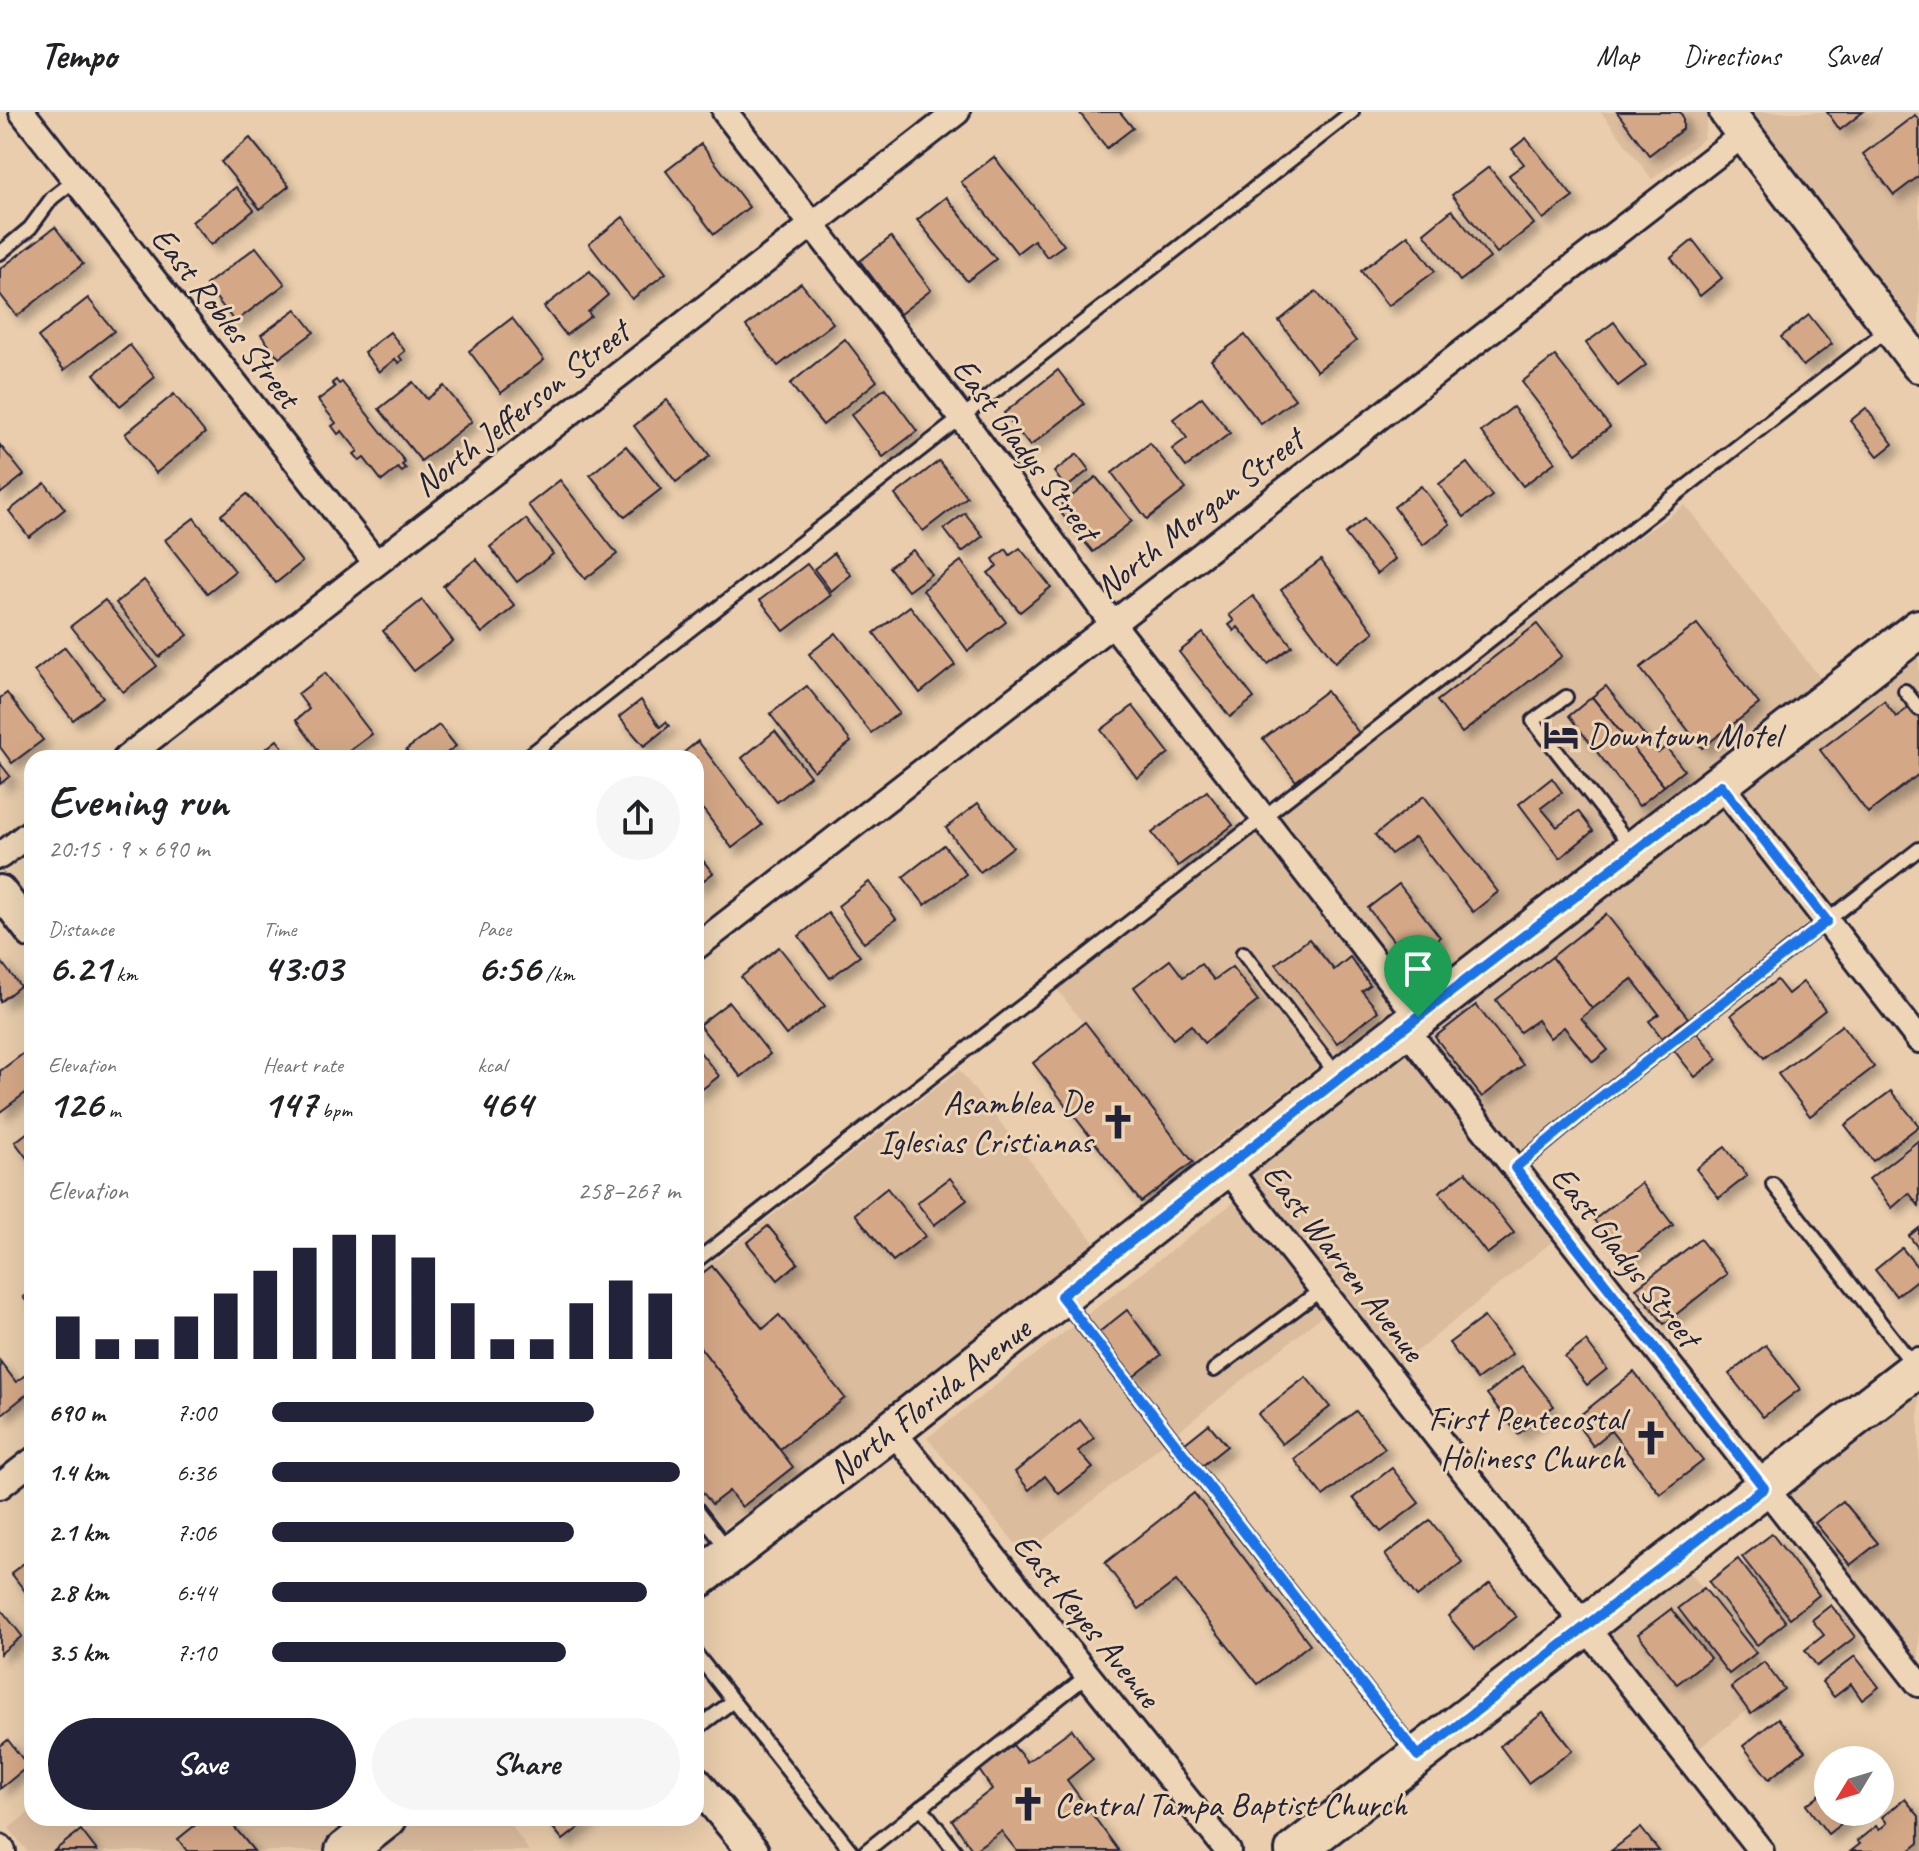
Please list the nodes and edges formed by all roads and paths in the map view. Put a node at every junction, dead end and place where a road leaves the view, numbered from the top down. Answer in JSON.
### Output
{"nodes":[{"id":1,"x":22,"y":112,"type":"edge"},
{"id":2,"x":725,"y":112,"type":"edge"},
{"id":3,"x":957,"y":112,"type":"edge"},
{"id":4,"x":1352,"y":112,"type":"edge"},
{"id":5,"x":1735,"y":123,"type":"edge"},
{"id":6,"x":75,"y":180,"type":"junction"},
{"id":7,"x":813,"y":224,"type":"junction"},
{"id":8,"x":0,"y":253,"type":"edge"},
{"id":9,"x":1890,"y":327,"type":"junction"},
{"id":10,"x":1919,"y":365,"type":"edge"},
{"id":11,"x":961,"y":417,"type":"junction"},
{"id":12,"x":376,"y":563,"type":"junction"},
{"id":13,"x":1112,"y":623,"type":"junction"},
{"id":14,"x":1919,"y":629,"type":"edge"},
{"id":15,"x":1905,"y":691,"type":"dead end"},
{"id":16,"x":1566,"y":697,"type":"dead end"},
{"id":17,"x":1919,"y":709,"type":"edge"},
{"id":18,"x":136,"y":750,"type":"edge"},
{"id":19,"x":536,"y":750,"type":"edge"},
{"id":20,"x":1721,"y":785,"type":"junction"},
{"id":21,"x":1263,"y":816,"type":"junction"},
{"id":22,"x":24,"y":837,"type":"edge"},
{"id":23,"x":1919,"y":849,"type":"edge"},
{"id":24,"x":1635,"y":851,"type":"junction"},
{"id":25,"x":0,"y":856,"type":"edge"},
{"id":26,"x":0,"y":891,"type":"edge"},
{"id":27,"x":1827,"y":921,"type":"junction"},
{"id":28,"x":24,"y":922,"type":"edge"},
{"id":29,"x":704,"y":941,"type":"edge"},
{"id":30,"x":1243,"y":953,"type":"dead end"},
{"id":31,"x":1412,"y":1023,"type":"junction"},
{"id":32,"x":1919,"y":1040,"type":"edge"},
{"id":33,"x":1340,"y":1078,"type":"junction"},
{"id":34,"x":1226,"y":1167,"type":"junction"},
{"id":35,"x":1515,"y":1168,"type":"junction"},
{"id":36,"x":1773,"y":1184,"type":"dead end"},
{"id":37,"x":704,"y":1255,"type":"edge"},
{"id":38,"x":1322,"y":1289,"type":"junction"},
{"id":39,"x":1061,"y":1296,"type":"junction"},
{"id":40,"x":1214,"y":1370,"type":"dead end"},
{"id":41,"x":1918,"y":1370,"type":"edge"},
{"id":42,"x":892,"y":1430,"type":"junction"},
{"id":43,"x":24,"y":1467,"type":"edge"},
{"id":44,"x":0,"y":1486,"type":"edge"},
{"id":45,"x":1764,"y":1488,"type":"junction"},
{"id":46,"x":704,"y":1523,"type":"edge"},
{"id":47,"x":731,"y":1553,"type":"junction"},
{"id":48,"x":704,"y":1574,"type":"edge"},
{"id":49,"x":1586,"y":1626,"type":"junction"},
{"id":50,"x":704,"y":1664,"type":"edge"},
{"id":51,"x":1088,"y":1675,"type":"junction"},
{"id":52,"x":1919,"y":1684,"type":"edge"},
{"id":53,"x":733,"y":1701,"type":"junction"},
{"id":54,"x":704,"y":1723,"type":"edge"},
{"id":55,"x":1418,"y":1756,"type":"junction"},
{"id":56,"x":704,"y":1792,"type":"edge"},
{"id":57,"x":921,"y":1807,"type":"junction"},
{"id":58,"x":377,"y":1826,"type":"edge"},
{"id":59,"x":345,"y":1851,"type":"edge"},
{"id":60,"x":753,"y":1851,"type":"edge"},
{"id":61,"x":851,"y":1851,"type":"edge"},
{"id":62,"x":866,"y":1851,"type":"edge"},
{"id":63,"x":955,"y":1851,"type":"edge"},
{"id":64,"x":1228,"y":1851,"type":"edge"},
{"id":65,"x":1295,"y":1851,"type":"edge"},
{"id":66,"x":1761,"y":1851,"type":"edge"}],
"edges":[{"from":1,"to":6,"type":"street","name":"East Robles Street"},
{"from":2,"to":7,"type":"street","name":"East Gladys Street"},
{"from":3,"to":7,"type":"street","name":"North Jefferson Street"},
{"from":4,"to":11,"type":"lane"},
{"from":5,"to":9,"type":"main road"},
{"from":5,"to":13,"type":"street","name":"North Morgan Street"},
{"from":6,"to":8,"type":"lane"},
{"from":6,"to":12,"type":"street","name":"East Robles Street"},
{"from":7,"to":11,"type":"street","name":"East Gladys Street"},
{"from":7,"to":12,"type":"street","name":"North Jefferson Street"},
{"from":9,"to":10,"type":"main road"},
{"from":9,"to":21,"type":"lane"},
{"from":11,"to":13,"type":"street","name":"East Gladys Street"},
{"from":11,"to":19,"type":"lane"},
{"from":12,"to":18,"type":"street","name":"North Jefferson Street"},
{"from":13,"to":21,"type":"street","name":"East Gladys Street"},
{"from":13,"to":29,"type":"street","name":"North Morgan Street"},
{"from":14,"to":20,"type":"main road","name":"North Florida Avenue"},
{"from":15,"to":17,"type":"lane"},
{"from":16,"to":24,"type":"lane"},
{"from":20,"to":24,"type":"main road","name":"North Florida Avenue"},
{"from":20,"to":27,"type":"street"},
{"from":21,"to":31,"type":"street","name":"East Gladys Street"},
{"from":21,"to":37,"type":"lane"},
{"from":22,"to":25,"type":"street"},
{"from":23,"to":27,"type":"lane"},
{"from":24,"to":31,"type":"main road","name":"North Florida Avenue"},
{"from":26,"to":28,"type":"street"},
{"from":27,"to":32,"type":"street"},
{"from":27,"to":35,"type":"lane"},
{"from":30,"to":33,"type":"lane"},
{"from":31,"to":33,"type":"main road","name":"North Florida Avenue"},
{"from":31,"to":35,"type":"street","name":"East Gladys Street"},
{"from":33,"to":34,"type":"main road","name":"North Florida Avenue"},
{"from":34,"to":38,"type":"street","name":"East Warren Avenue"},
{"from":34,"to":39,"type":"main road","name":"North Florida Avenue"},
{"from":35,"to":45,"type":"street","name":"East Gladys Street"},
{"from":36,"to":41,"type":"lane"},
{"from":38,"to":40,"type":"lane"},
{"from":38,"to":49,"type":"street","name":"East Warren Avenue"},
{"from":39,"to":42,"type":"main road","name":"North Florida Avenue"},
{"from":39,"to":55,"type":"lane"},
{"from":41,"to":45,"type":"main road"},
{"from":42,"to":47,"type":"main road","name":"North Florida Avenue"},
{"from":42,"to":51,"type":"street","name":"East Keyes Avenue"},
{"from":43,"to":44,"type":"street"},
{"from":45,"to":49,"type":"main road"},
{"from":45,"to":52,"type":"street","name":"East Gladys Street"},
{"from":46,"to":47,"type":"lane"},
{"from":47,"to":48,"type":"main road","name":"North Florida Avenue"},
{"from":49,"to":55,"type":"main road"},
{"from":49,"to":66,"type":"street","name":"East Warren Avenue"},
{"from":50,"to":53,"type":"lane"},
{"from":51,"to":57,"type":"lane"},
{"from":51,"to":64,"type":"street","name":"East Keyes Avenue"},
{"from":53,"to":54,"type":"lane"},
{"from":53,"to":61,"type":"lane"},
{"from":55,"to":65,"type":"main road"},
{"from":56,"to":60,"type":"street"},
{"from":57,"to":62,"type":"lane"},
{"from":57,"to":63,"type":"lane"},
{"from":58,"to":59,"type":"main road"}]}
